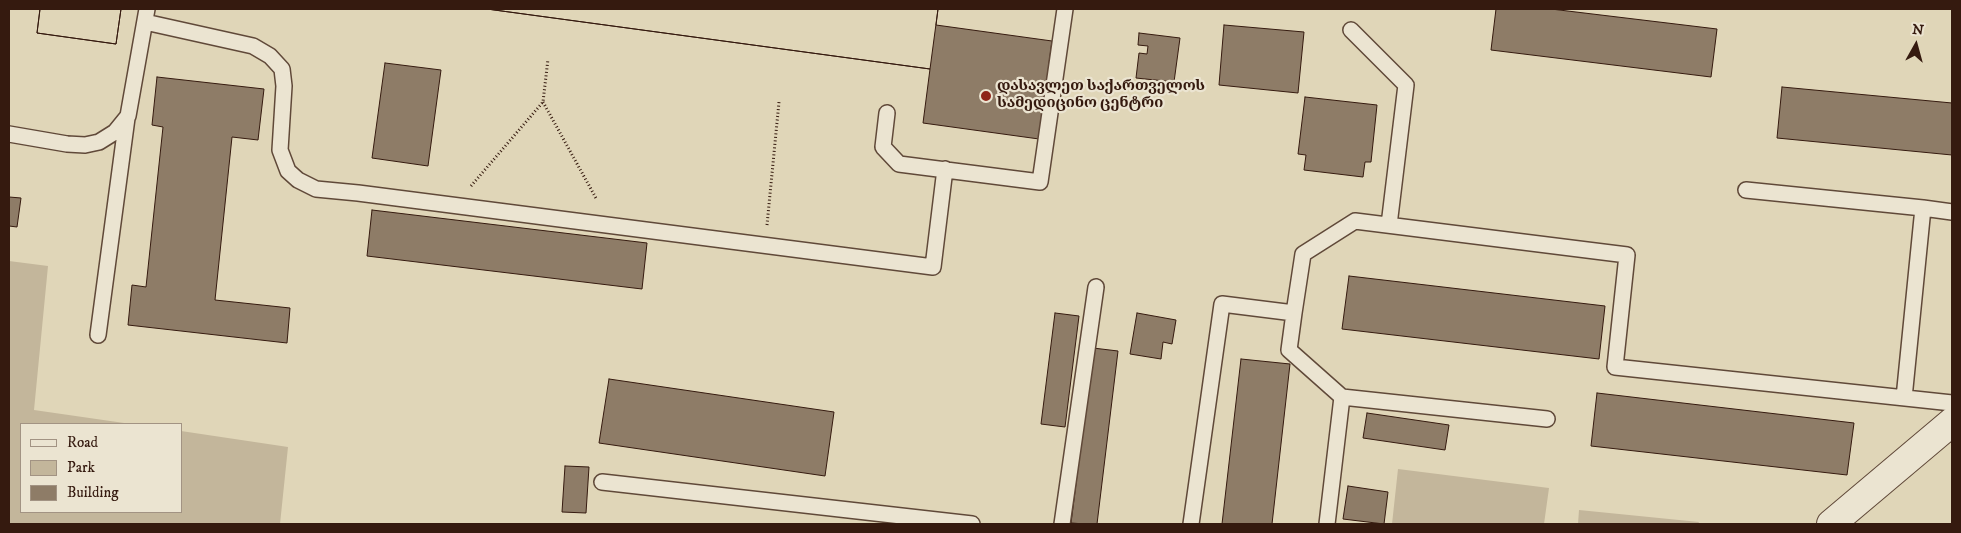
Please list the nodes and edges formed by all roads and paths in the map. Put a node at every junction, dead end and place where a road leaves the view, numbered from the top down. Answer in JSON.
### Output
{"nodes":[{"id":1,"x":1065,"y":9,"type":"edge"},
{"id":2,"x":146,"y":15,"type":"edge"},
{"id":3,"x":1351,"y":30,"type":"dead end"},
{"id":4,"x":548,"y":59,"type":"dead end"},
{"id":5,"x":543,"y":102,"type":"junction"},
{"id":6,"x":779,"y":102,"type":"dead end"},
{"id":7,"x":887,"y":113,"type":"dead end"},
{"id":8,"x":128,"y":116,"type":"junction"},
{"id":9,"x":9,"y":134,"type":"edge"},
{"id":10,"x":945,"y":169,"type":"junction"},
{"id":11,"x":1746,"y":190,"type":"dead end"},
{"id":12,"x":455,"y":205,"type":"junction"},
{"id":13,"x":1924,"y":208,"type":"junction"},
{"id":14,"x":1952,"y":212,"type":"edge"},
{"id":15,"x":610,"y":225,"type":"junction"},
{"id":16,"x":1389,"y":225,"type":"junction"},
{"id":17,"x":764,"y":245,"type":"junction"},
{"id":18,"x":1096,"y":287,"type":"dead end"},
{"id":19,"x":1294,"y":313,"type":"junction"},
{"id":20,"x":98,"y":335,"type":"dead end"},
{"id":21,"x":1342,"y":397,"type":"junction"},
{"id":22,"x":1904,"y":398,"type":"junction"},
{"id":23,"x":1952,"y":403,"type":"edge"},
{"id":24,"x":1547,"y":419,"type":"dead end"},
{"id":25,"x":1952,"y":422,"type":"edge"},
{"id":26,"x":602,"y":482,"type":"dead end"},
{"id":27,"x":972,"y":524,"type":"edge"},
{"id":28,"x":1062,"y":524,"type":"edge"},
{"id":29,"x":1191,"y":524,"type":"edge"},
{"id":30,"x":1327,"y":524,"type":"edge"},
{"id":31,"x":1830,"y":524,"type":"edge"}],
"edges":[{"from":1,"to":10,"type":"lane"},
{"from":2,"to":8,"type":"lane"},
{"from":2,"to":12,"type":"lane"},
{"from":3,"to":16,"type":"lane"},
{"from":4,"to":5,"type":"path"},
{"from":5,"to":12,"type":"path"},
{"from":5,"to":15,"type":"path"},
{"from":6,"to":17,"type":"path"},
{"from":7,"to":10,"type":"lane"},
{"from":8,"to":9,"type":"lane"},
{"from":8,"to":20,"type":"lane"},
{"from":10,"to":17,"type":"lane"},
{"from":11,"to":13,"type":"lane"},
{"from":12,"to":15,"type":"lane"},
{"from":13,"to":14,"type":"lane"},
{"from":13,"to":22,"type":"lane"},
{"from":15,"to":17,"type":"lane"},
{"from":16,"to":19,"type":"lane"},
{"from":16,"to":22,"type":"lane"},
{"from":18,"to":28,"type":"lane"},
{"from":19,"to":21,"type":"lane"},
{"from":19,"to":29,"type":"lane"},
{"from":21,"to":24,"type":"lane"},
{"from":21,"to":30,"type":"lane"},
{"from":22,"to":23,"type":"lane"},
{"from":25,"to":31,"type":"street"},
{"from":26,"to":27,"type":"lane"}]}
